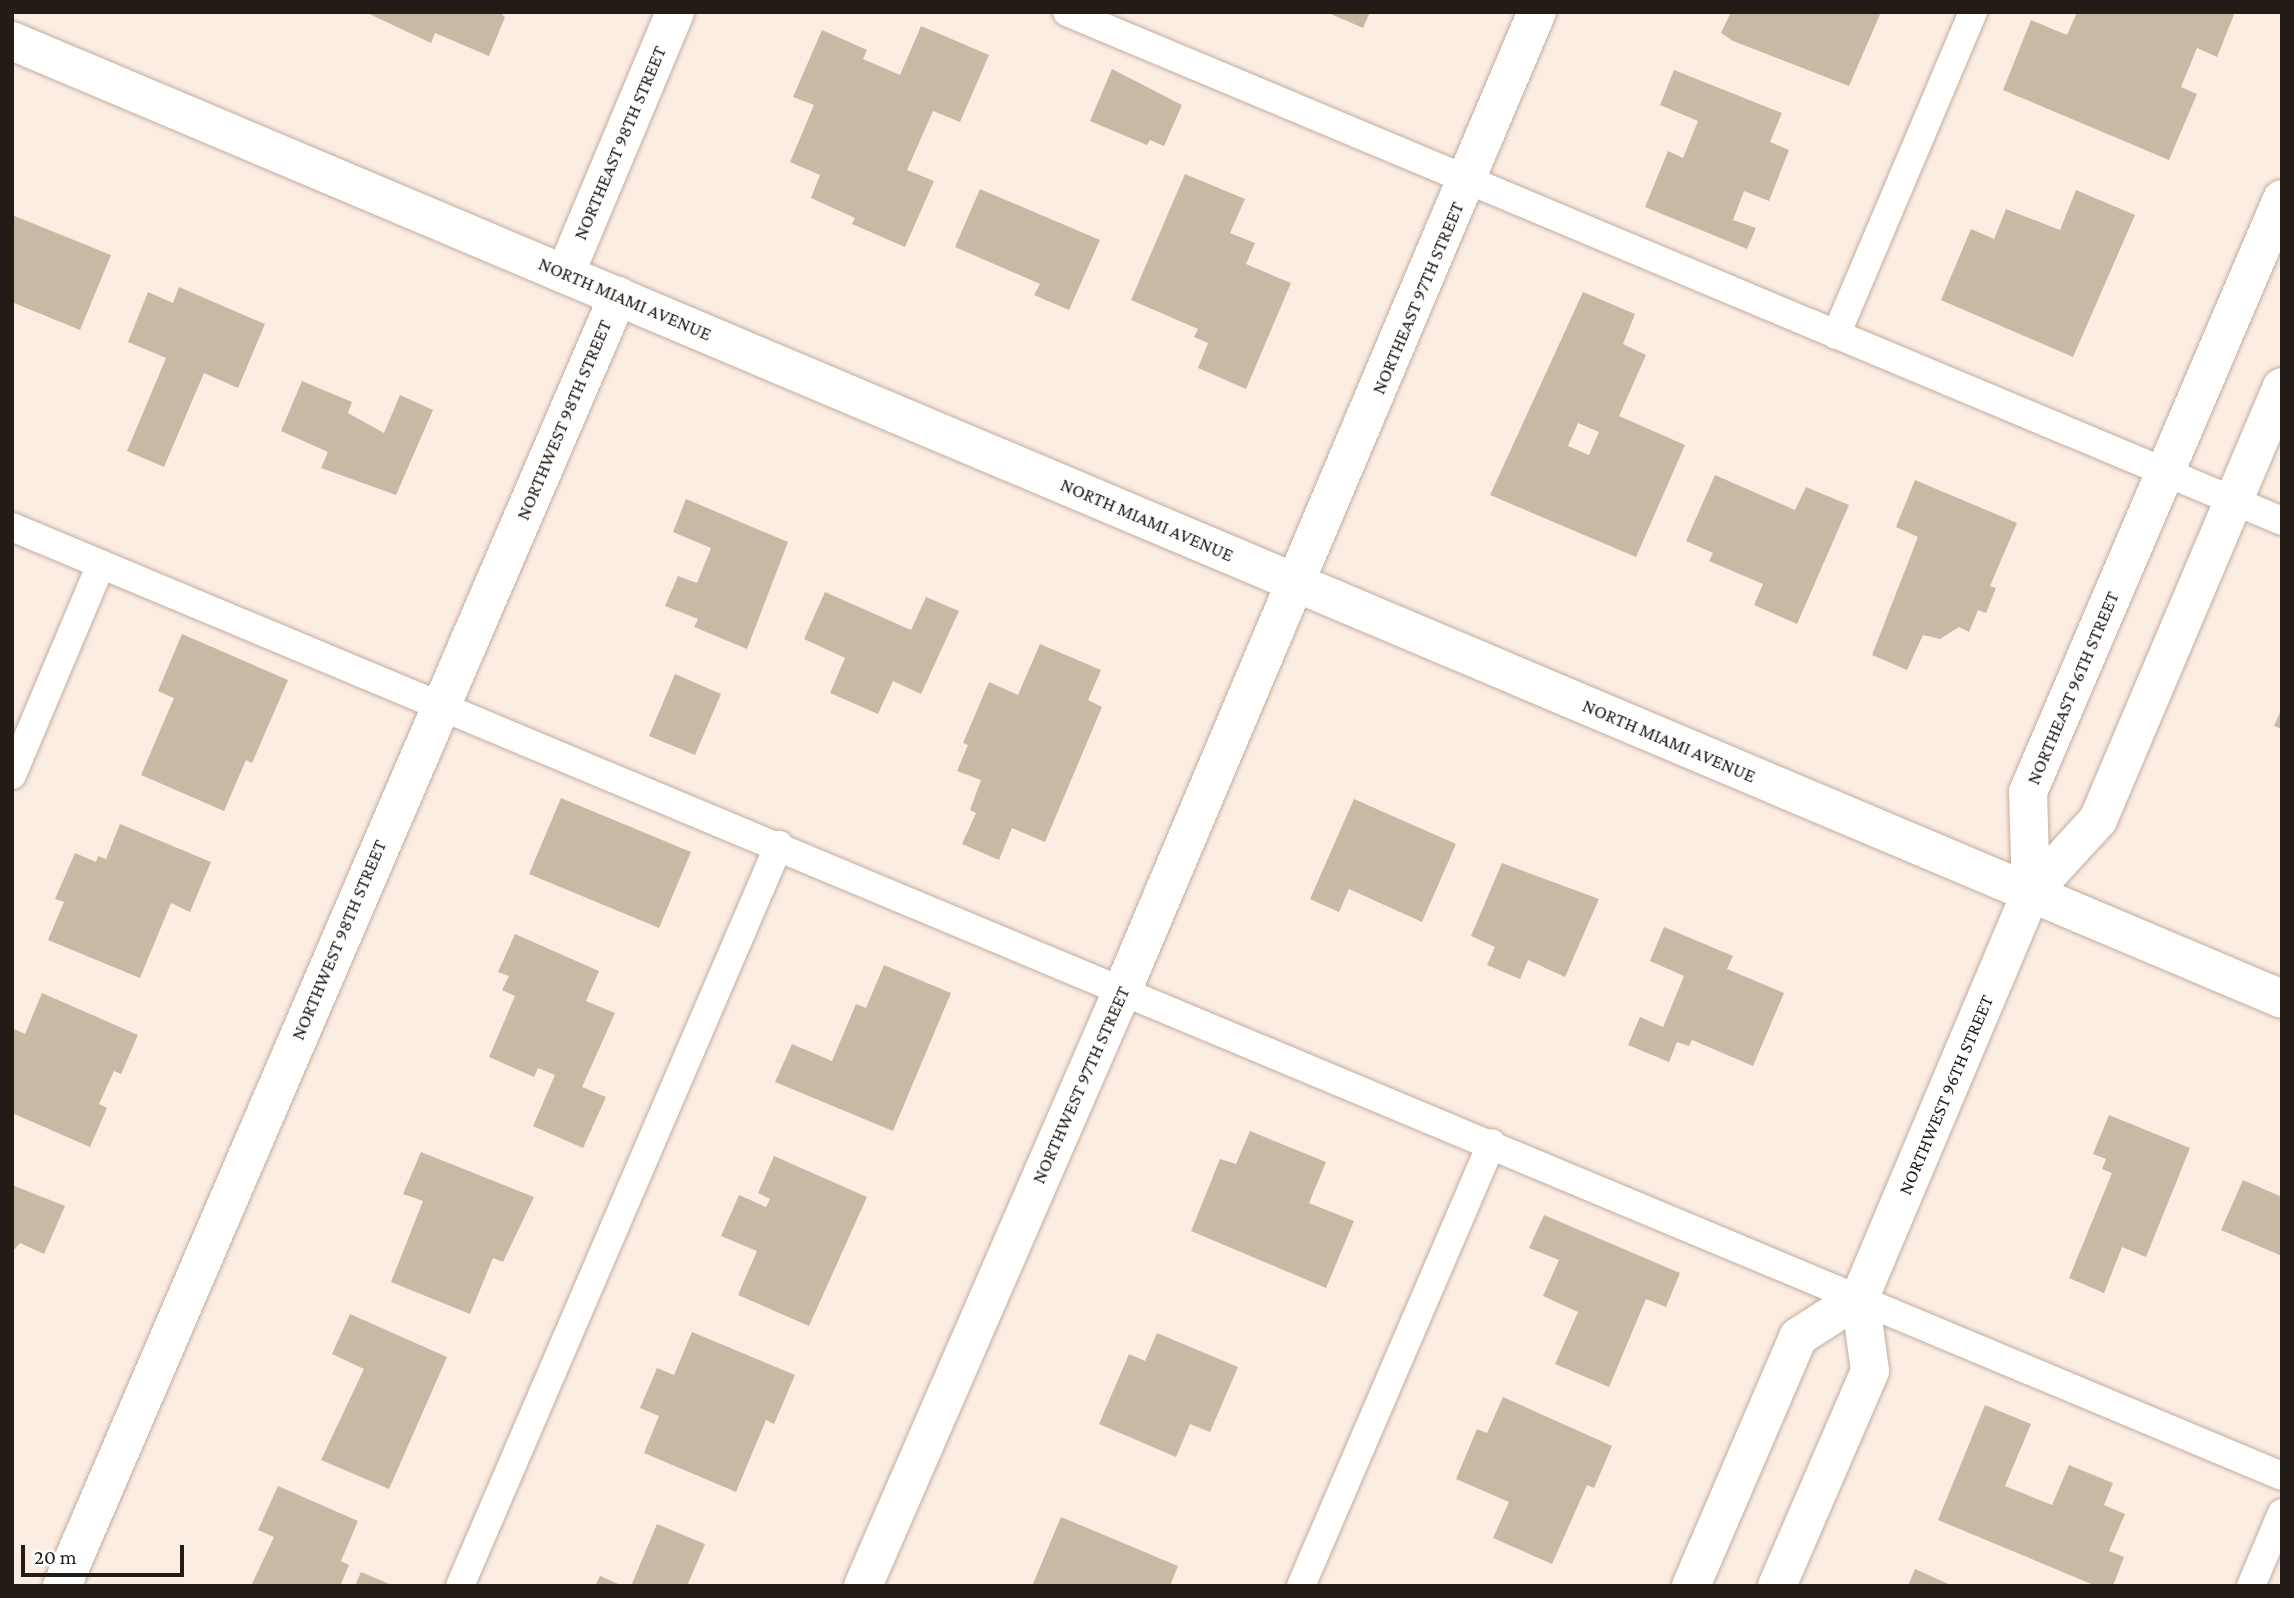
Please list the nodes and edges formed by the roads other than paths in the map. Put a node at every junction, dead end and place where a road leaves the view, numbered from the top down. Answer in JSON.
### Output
{"nodes":[{"id":1,"x":675,"y":12,"type":"edge"},
{"id":2,"x":1066,"y":12,"type":"edge"},
{"id":3,"x":1537,"y":12,"type":"edge"},
{"id":4,"x":1973,"y":12,"type":"edge"},
{"id":5,"x":1104,"y":19,"type":"edge"},
{"id":6,"x":12,"y":41,"type":"edge"},
{"id":7,"x":1467,"y":180,"type":"junction"},
{"id":8,"x":2282,"y":199,"type":"edge"},
{"id":9,"x":565,"y":274,"type":"junction"},
{"id":10,"x":618,"y":296,"type":"junction"},
{"id":11,"x":1836,"y":335,"type":"junction"},
{"id":12,"x":2282,"y":387,"type":"edge"},
{"id":13,"x":2165,"y":472,"type":"junction"},
{"id":14,"x":2234,"y":501,"type":"junction"},
{"id":15,"x":2282,"y":521,"type":"edge"},
{"id":16,"x":12,"y":527,"type":"edge"},
{"id":17,"x":101,"y":564,"type":"junction"},
{"id":18,"x":1297,"y":583,"type":"junction"},
{"id":19,"x":440,"y":704,"type":"junction"},
{"id":20,"x":12,"y":775,"type":"edge"},
{"id":21,"x":779,"y":845,"type":"junction"},
{"id":22,"x":2031,"y":893,"type":"junction"},
{"id":23,"x":1123,"y":989,"type":"junction"},
{"id":24,"x":2282,"y":999,"type":"edge"},
{"id":25,"x":1492,"y":1143,"type":"junction"},
{"id":26,"x":1860,"y":1297,"type":"junction"},
{"id":27,"x":2282,"y":1476,"type":"edge"},
{"id":28,"x":2282,"y":1513,"type":"edge"},
{"id":29,"x":62,"y":1586,"type":"edge"},
{"id":30,"x":460,"y":1586,"type":"edge"},
{"id":31,"x":863,"y":1586,"type":"edge"},
{"id":32,"x":1301,"y":1586,"type":"edge"},
{"id":33,"x":1691,"y":1586,"type":"edge"},
{"id":34,"x":1777,"y":1586,"type":"edge"},
{"id":35,"x":2251,"y":1586,"type":"edge"}],
"edges":[{"from":1,"to":9,"type":"street","name":"NORTHEAST 98TH STREET"},
{"from":2,"to":5,"type":"lane"},
{"from":3,"to":7,"type":"street","name":"NORTHEAST 97TH STREET"},
{"from":4,"to":11,"type":"lane"},
{"from":5,"to":7,"type":"lane"},
{"from":6,"to":9,"type":"street","name":"NORTH MIAMI AVENUE"},
{"from":7,"to":11,"type":"lane"},
{"from":7,"to":18,"type":"street","name":"NORTHEAST 97TH STREET"},
{"from":8,"to":13,"type":"street","name":"NORTHEAST 96TH STREET"},
{"from":9,"to":10,"type":"street","name":"NORTH MIAMI AVENUE"},
{"from":10,"to":18,"type":"street","name":"NORTH MIAMI AVENUE"},
{"from":10,"to":19,"type":"street","name":"NORTHWEST 98TH STREET"},
{"from":11,"to":13,"type":"lane"},
{"from":12,"to":14,"type":"street"},
{"from":13,"to":14,"type":"lane"},
{"from":13,"to":22,"type":"street","name":"NORTHEAST 96TH STREET"},
{"from":14,"to":15,"type":"lane"},
{"from":14,"to":22,"type":"street"},
{"from":16,"to":17,"type":"lane"},
{"from":17,"to":19,"type":"lane"},
{"from":17,"to":20,"type":"lane"},
{"from":18,"to":22,"type":"street","name":"NORTH MIAMI AVENUE"},
{"from":18,"to":23,"type":"street","name":"NORTHWEST 97TH STREET"},
{"from":19,"to":21,"type":"lane"},
{"from":19,"to":29,"type":"street","name":"NORTHWEST 98TH STREET"},
{"from":21,"to":23,"type":"lane"},
{"from":21,"to":30,"type":"lane"},
{"from":22,"to":24,"type":"street","name":"NORTH MIAMI AVENUE"},
{"from":22,"to":26,"type":"street","name":"NORTHWEST 96TH STREET"},
{"from":23,"to":25,"type":"lane"},
{"from":23,"to":31,"type":"street","name":"NORTHWEST 97TH STREET"},
{"from":25,"to":26,"type":"lane"},
{"from":25,"to":32,"type":"lane"},
{"from":26,"to":27,"type":"lane"},
{"from":26,"to":33,"type":"street"},
{"from":26,"to":34,"type":"street"},
{"from":28,"to":35,"type":"lane"}]}
